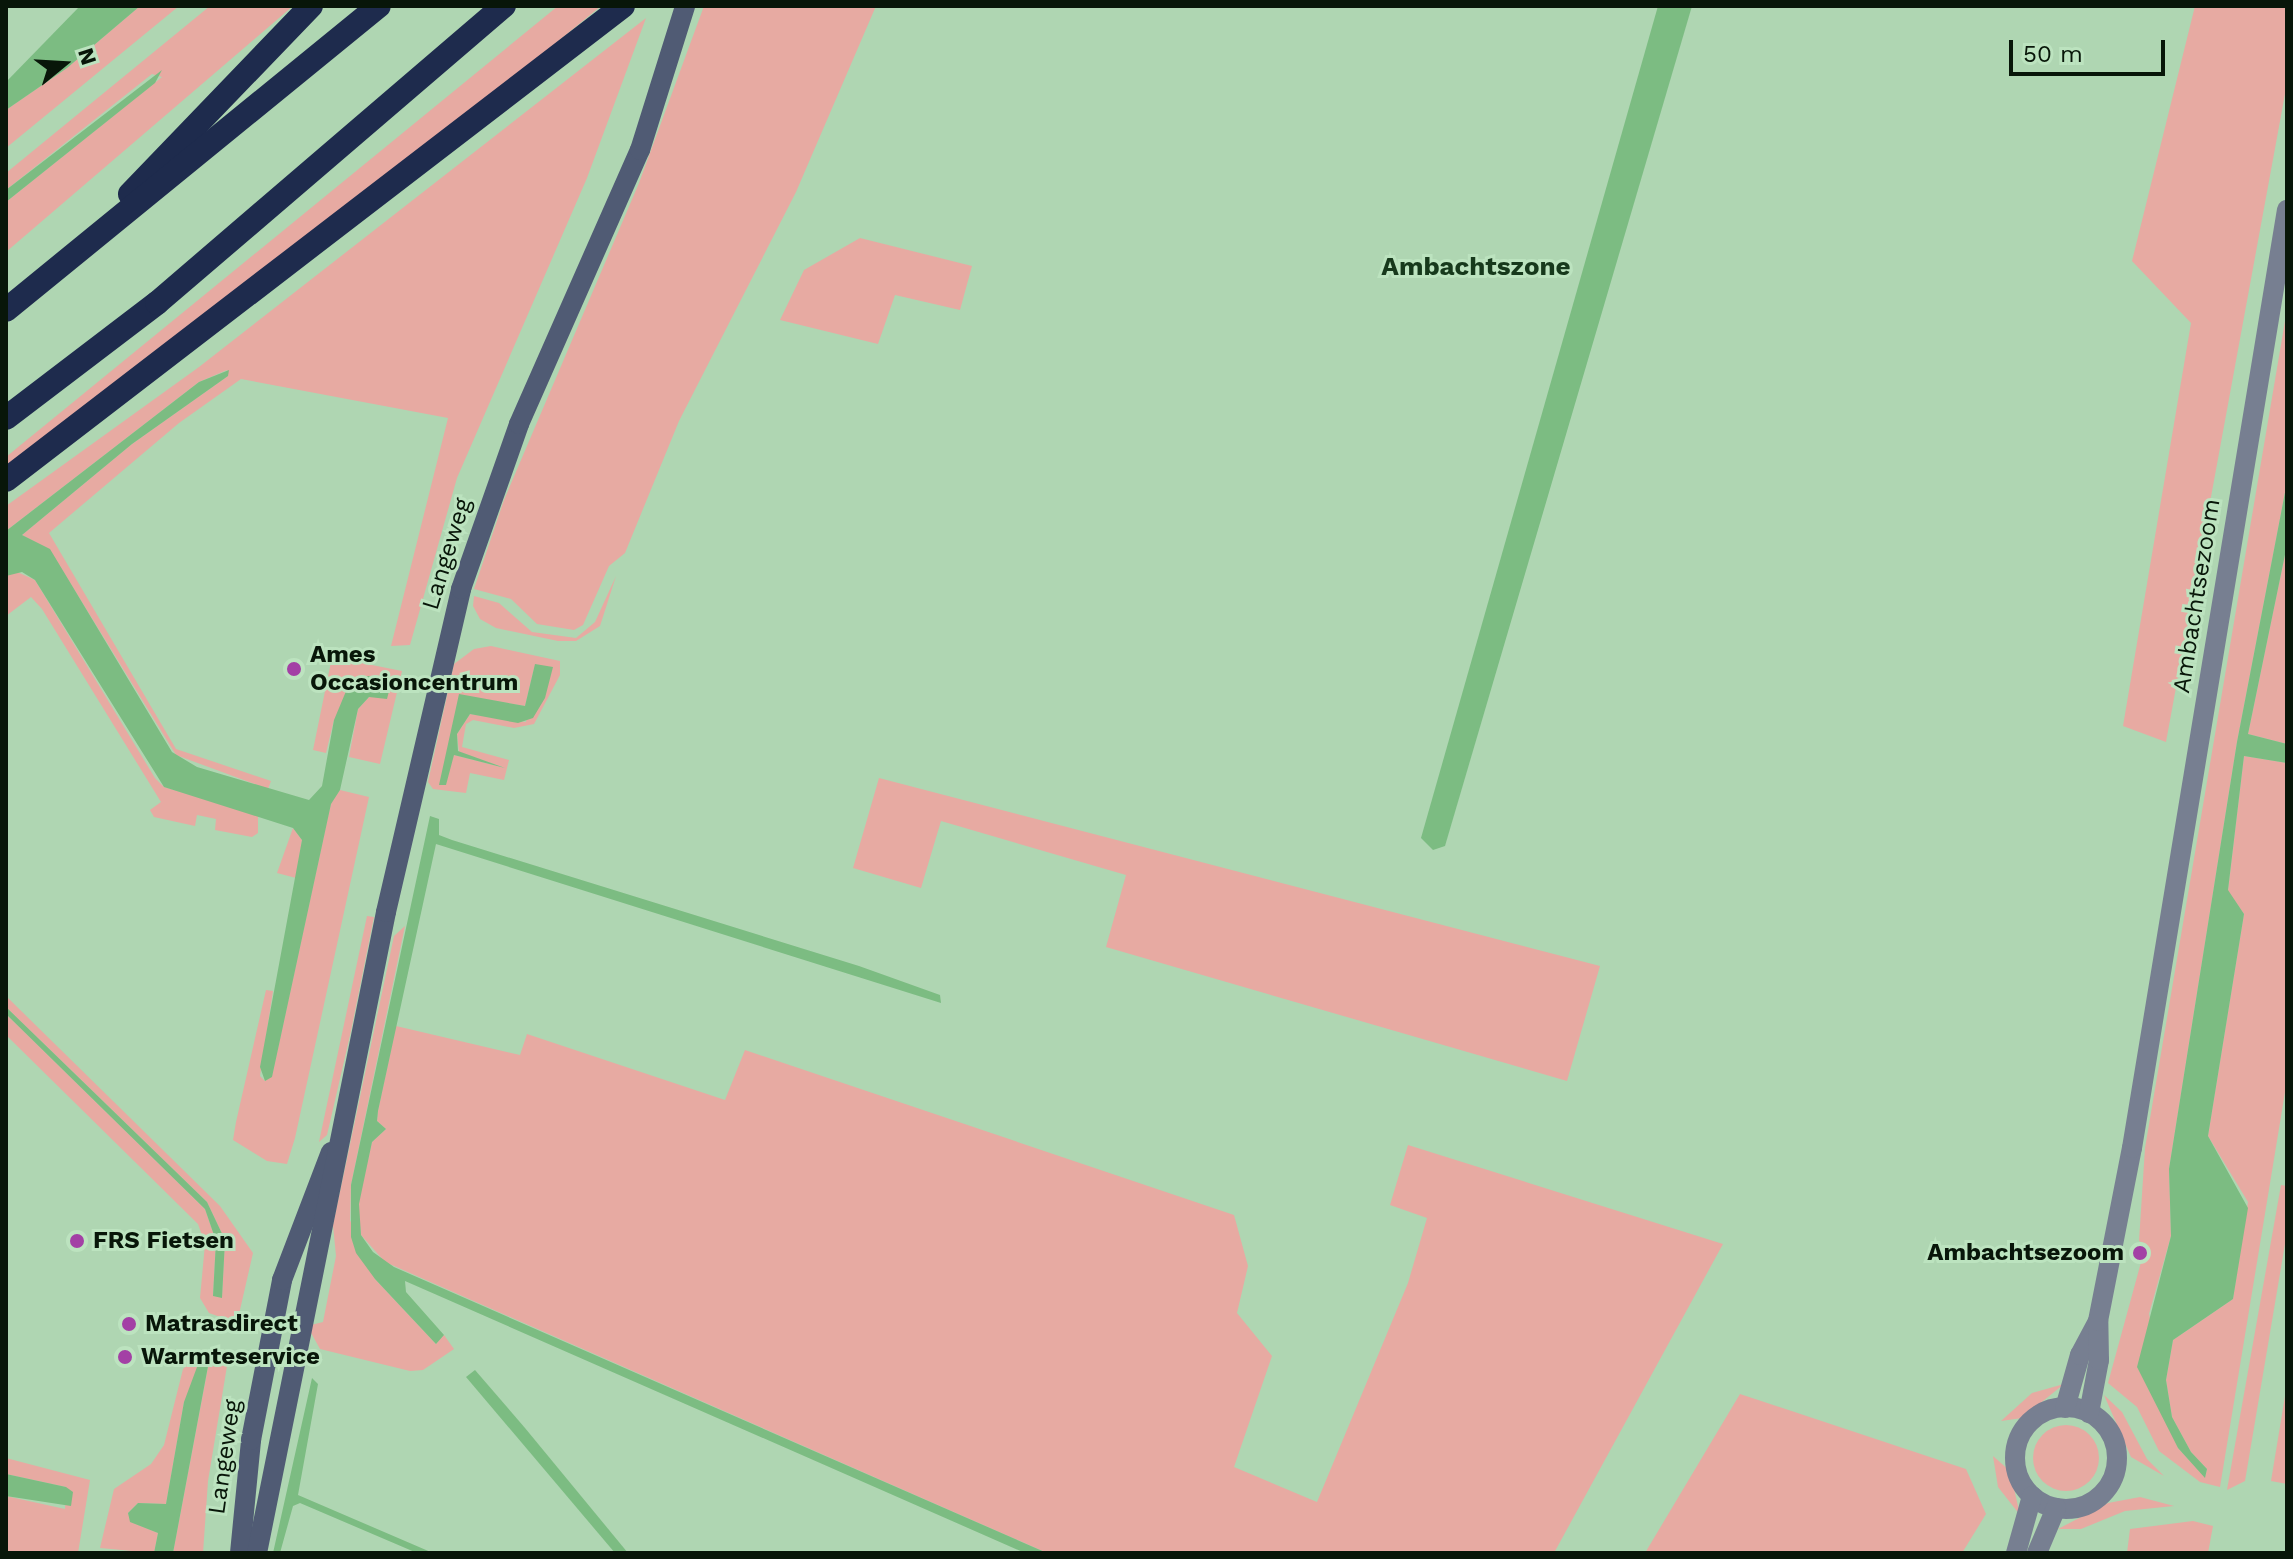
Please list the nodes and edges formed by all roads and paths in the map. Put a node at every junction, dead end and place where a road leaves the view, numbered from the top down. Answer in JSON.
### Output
{"nodes":[{"id":1,"x":311,"y":6,"type":"edge"},
{"id":2,"x":379,"y":6,"type":"edge"},
{"id":3,"x":504,"y":6,"type":"edge"},
{"id":4,"x":623,"y":6,"type":"edge"},
{"id":5,"x":682,"y":16,"type":"edge"},
{"id":6,"x":2287,"y":210,"type":"edge"},
{"id":7,"x":58,"y":269,"type":"junction"},
{"id":8,"x":6,"y":310,"type":"edge"},
{"id":9,"x":6,"y":418,"type":"edge"},
{"id":10,"x":6,"y":480,"type":"edge"},
{"id":11,"x":337,"y":1142,"type":"junction"},
{"id":12,"x":2098,"y":1321,"type":"junction"},
{"id":13,"x":2065,"y":1408,"type":"junction"},
{"id":14,"x":2089,"y":1413,"type":"junction"},
{"id":15,"x":2032,"y":1496,"type":"junction"},
{"id":16,"x":2056,"y":1508,"type":"junction"},
{"id":17,"x":240,"y":1553,"type":"edge"},
{"id":18,"x":257,"y":1553,"type":"edge"},
{"id":19,"x":2016,"y":1553,"type":"edge"},
{"id":20,"x":2037,"y":1553,"type":"edge"}],
"edges":[{"from":1,"to":7,"type":"highway"},
{"from":2,"to":7,"type":"highway"},
{"from":3,"to":9,"type":"highway"},
{"from":4,"to":10,"type":"highway"},
{"from":5,"to":11,"type":"main road","name":"Langeweg"},
{"from":6,"to":12,"type":"street","name":"Ambachtsezoom"},
{"from":7,"to":8,"type":"highway"},
{"from":11,"to":17,"type":"main road","name":"Langeweg"},
{"from":11,"to":18,"type":"main road","name":"Langeweg"},
{"from":12,"to":13,"type":"street","name":"Ambachtsezoom"},
{"from":12,"to":14,"type":"street","name":"Ambachtsezoom"},
{"from":13,"to":14,"type":"street"},
{"from":13,"to":15,"type":"street"},
{"from":14,"to":16,"type":"street"},
{"from":15,"to":16,"type":"street"},
{"from":15,"to":19,"type":"street"},
{"from":16,"to":20,"type":"street"}]}
